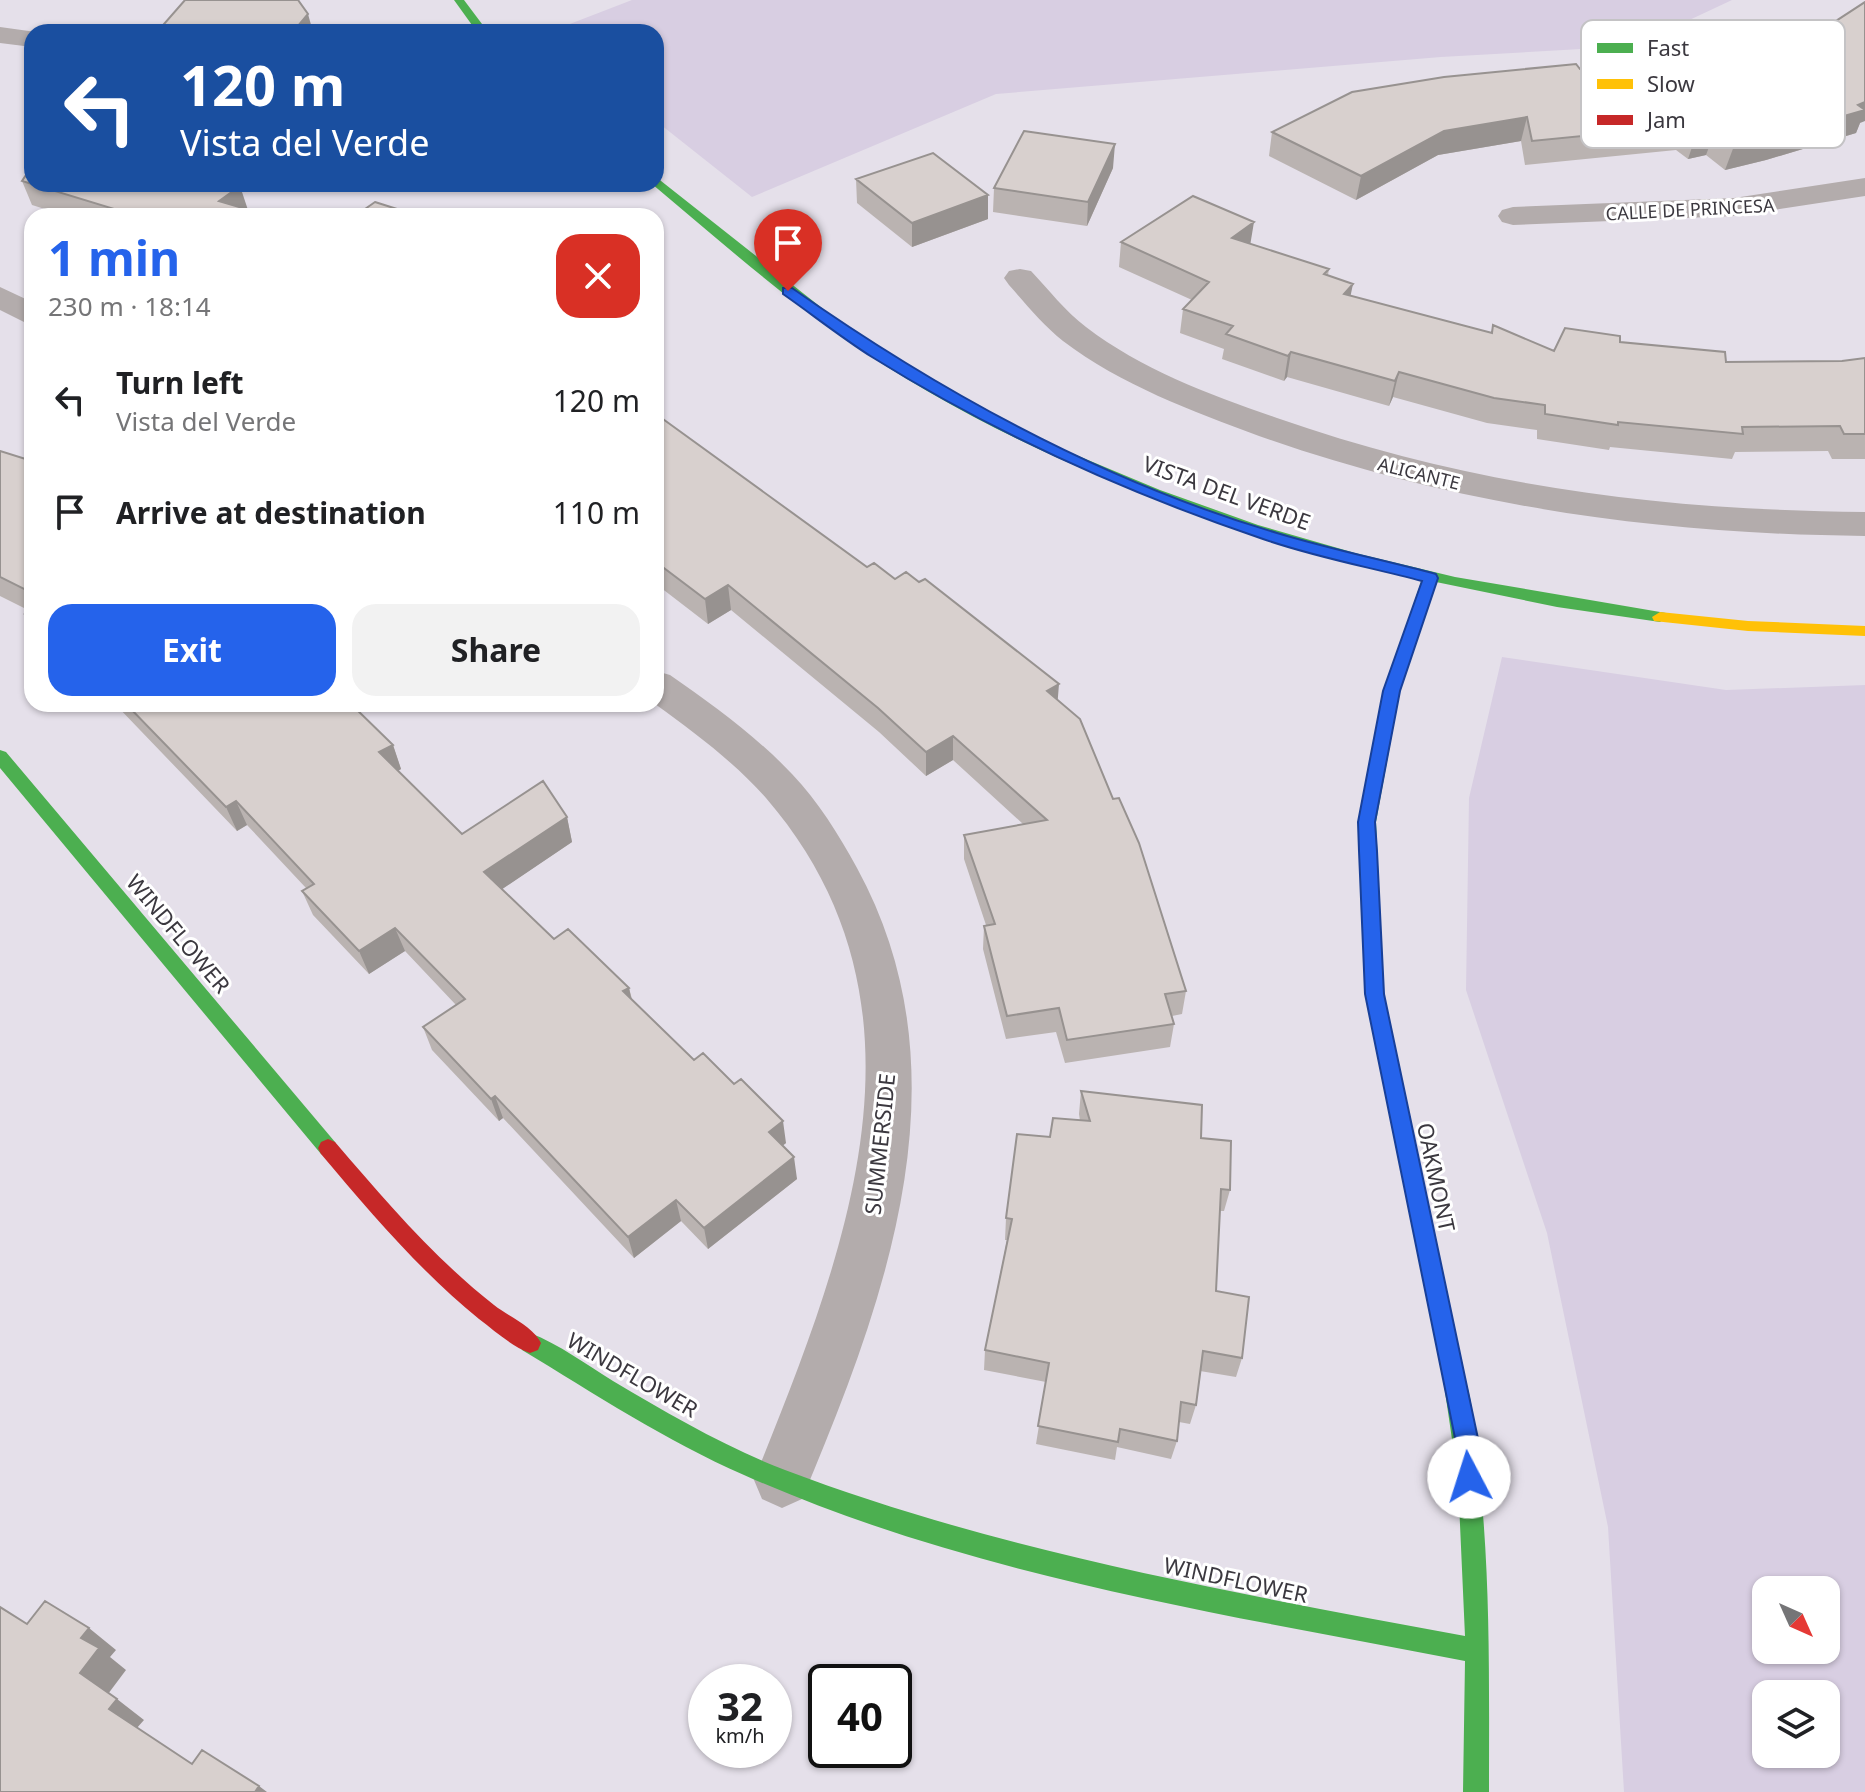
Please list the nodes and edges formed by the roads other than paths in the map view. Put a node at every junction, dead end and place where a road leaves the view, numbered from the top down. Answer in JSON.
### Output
{"nodes":[{"id":1,"x":459,"y":0,"type":"edge"},
{"id":2,"x":477,"y":24,"type":"edge"},
{"id":3,"x":0,"y":35,"type":"edge"},
{"id":4,"x":24,"y":38,"type":"edge"},
{"id":5,"x":1865,"y":187,"type":"edge"},
{"id":6,"x":664,"y":188,"type":"edge"},
{"id":7,"x":1513,"y":216,"type":"dead end"},
{"id":8,"x":1020,"y":278,"type":"dead end"},
{"id":9,"x":0,"y":297,"type":"edge"},
{"id":10,"x":24,"y":311,"type":"edge"},
{"id":11,"x":1865,"y":524,"type":"edge"},
{"id":12,"x":1430,"y":578,"type":"junction"},
{"id":13,"x":1865,"y":631,"type":"edge"},
{"id":14,"x":664,"y":690,"type":"edge"},
{"id":15,"x":0,"y":756,"type":"edge"},
{"id":16,"x":782,"y":1480,"type":"junction"},
{"id":17,"x":1477,"y":1651,"type":"junction"},
{"id":18,"x":1476,"y":1792,"type":"edge"}],
"edges":[{"from":1,"to":2,"type":"street"},
{"from":3,"to":4,"type":"street"},
{"from":5,"to":7,"type":"street","name":"CALLE DE PRINCESA"},
{"from":6,"to":12,"type":"street","name":"VISTA DEL VERDE"},
{"from":8,"to":11,"type":"street","name":"ALICANTE"},
{"from":9,"to":10,"type":"street"},
{"from":12,"to":13,"type":"street","name":"VISTA DEL VERDE"},
{"from":12,"to":17,"type":"street","name":"OAKMONT"},
{"from":14,"to":16,"type":"street","name":"SUMMERSIDE"},
{"from":15,"to":16,"type":"street","name":"WINDFLOWER"},
{"from":16,"to":17,"type":"street","name":"WINDFLOWER"},
{"from":17,"to":18,"type":"street","name":"OAKMONT"}]}
